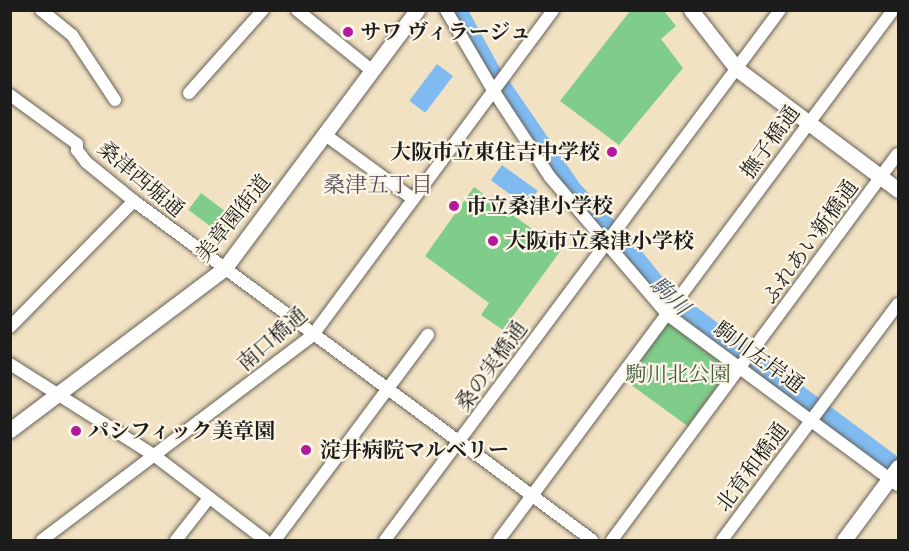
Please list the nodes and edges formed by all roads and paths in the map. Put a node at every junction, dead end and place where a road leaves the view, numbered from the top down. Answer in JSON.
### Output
{"nodes":[{"id":1,"x":41,"y":10,"type":"edge"},
{"id":2,"x":263,"y":10,"type":"edge"},
{"id":3,"x":297,"y":10,"type":"edge"},
{"id":4,"x":446,"y":10,"type":"edge"},
{"id":5,"x":553,"y":10,"type":"edge"},
{"id":6,"x":691,"y":10,"type":"edge"},
{"id":7,"x":780,"y":10,"type":"edge"},
{"id":8,"x":893,"y":10,"type":"edge"},
{"id":9,"x":416,"y":11,"type":"edge"},
{"id":10,"x":737,"y":69,"type":"junction"},
{"id":11,"x":372,"y":70,"type":"junction"},
{"id":12,"x":494,"y":88,"type":"junction"},
{"id":13,"x":189,"y":93,"type":"dead end"},
{"id":14,"x":10,"y":95,"type":"edge"},
{"id":15,"x":115,"y":100,"type":"dead end"},
{"id":16,"x":809,"y":123,"type":"junction"},
{"id":17,"x":324,"y":134,"type":"junction"},
{"id":18,"x":898,"y":154,"type":"edge"},
{"id":19,"x":882,"y":177,"type":"junction"},
{"id":20,"x":898,"y":190,"type":"edge"},
{"id":21,"x":413,"y":199,"type":"junction"},
{"id":22,"x":134,"y":201,"type":"junction"},
{"id":23,"x":607,"y":241,"type":"junction"},
{"id":24,"x":224,"y":270,"type":"junction"},
{"id":25,"x":898,"y":304,"type":"edge"},
{"id":26,"x":669,"y":313,"type":"junction"},
{"id":27,"x":10,"y":327,"type":"edge"},
{"id":28,"x":428,"y":335,"type":"dead end"},
{"id":29,"x":312,"y":336,"type":"junction"},
{"id":30,"x":10,"y":364,"type":"edge"},
{"id":31,"x":741,"y":367,"type":"junction"},
{"id":32,"x":387,"y":388,"type":"junction"},
{"id":33,"x":57,"y":395,"type":"junction"},
{"id":34,"x":813,"y":419,"type":"junction"},
{"id":35,"x":10,"y":430,"type":"edge"},
{"id":36,"x":458,"y":442,"type":"junction"},
{"id":37,"x":155,"y":456,"type":"junction"},
{"id":38,"x":895,"y":476,"type":"edge"},
{"id":39,"x":533,"y":495,"type":"junction"},
{"id":40,"x":209,"y":498,"type":"junction"},
{"id":41,"x":42,"y":540,"type":"edge"},
{"id":42,"x":176,"y":540,"type":"edge"},
{"id":43,"x":265,"y":540,"type":"edge"},
{"id":44,"x":275,"y":540,"type":"edge"},
{"id":45,"x":386,"y":540,"type":"edge"},
{"id":46,"x":499,"y":540,"type":"edge"},
{"id":47,"x":592,"y":540,"type":"edge"},
{"id":48,"x":612,"y":540,"type":"edge"},
{"id":49,"x":722,"y":540,"type":"edge"},
{"id":50,"x":844,"y":540,"type":"edge"}],
"edges":[{"from":1,"to":15,"type":"street"},
{"from":2,"to":13,"type":"street"},
{"from":3,"to":11,"type":"street"},
{"from":4,"to":12,"type":"street","name":"駒川左岸通"},
{"from":5,"to":12,"type":"street","name":"南口橋通"},
{"from":6,"to":10,"type":"street"},
{"from":7,"to":10,"type":"street"},
{"from":8,"to":16,"type":"street","name":"撫子橋通"},
{"from":9,"to":11,"type":"street","name":"美章園街道"},
{"from":10,"to":16,"type":"street"},
{"from":10,"to":23,"type":"street","name":"桑の実橋通"},
{"from":11,"to":17,"type":"street","name":"美章園街道"},
{"from":12,"to":21,"type":"street","name":"南口橋通"},
{"from":12,"to":23,"type":"street","name":"駒川左岸通"},
{"from":14,"to":22,"type":"street","name":"桑津西堀通"},
{"from":16,"to":19,"type":"street"},
{"from":16,"to":26,"type":"street","name":"撫子橋通"},
{"from":17,"to":21,"type":"street"},
{"from":17,"to":24,"type":"street","name":"美章園街道"},
{"from":18,"to":19,"type":"street","name":"ふれあい新橋通"},
{"from":19,"to":20,"type":"street"},
{"from":19,"to":31,"type":"street","name":"ふれあい新橋通"},
{"from":21,"to":29,"type":"street","name":"南口橋通"},
{"from":22,"to":24,"type":"street","name":"桑津西堀通"},
{"from":22,"to":27,"type":"street"},
{"from":23,"to":26,"type":"street","name":"駒川左岸通"},
{"from":23,"to":36,"type":"street","name":"桑の実橋通"},
{"from":24,"to":29,"type":"street","name":"桑津西堀通"},
{"from":24,"to":33,"type":"street","name":"美章園街道"},
{"from":25,"to":34,"type":"street","name":"北育和橋通"},
{"from":26,"to":31,"type":"street","name":"駒川左岸通"},
{"from":26,"to":39,"type":"street"},
{"from":28,"to":32,"type":"street"},
{"from":29,"to":32,"type":"street","name":"桑津西堀通"},
{"from":29,"to":37,"type":"street","name":"南口橋通"},
{"from":30,"to":33,"type":"street"},
{"from":31,"to":34,"type":"street","name":"駒川左岸通"},
{"from":31,"to":48,"type":"street"},
{"from":32,"to":36,"type":"street","name":"桑津西堀通"},
{"from":32,"to":44,"type":"street"},
{"from":33,"to":35,"type":"street","name":"美章園街道"},
{"from":33,"to":37,"type":"street"},
{"from":34,"to":38,"type":"street","name":"駒川左岸通"},
{"from":34,"to":49,"type":"street","name":"北育和橋通"},
{"from":36,"to":39,"type":"street","name":"桑津西堀通"},
{"from":36,"to":45,"type":"street","name":"桑の実橋通"},
{"from":37,"to":40,"type":"street"},
{"from":37,"to":41,"type":"street","name":"南口橋通"},
{"from":38,"to":50,"type":"street"},
{"from":39,"to":46,"type":"street"},
{"from":39,"to":47,"type":"street","name":"桑津西堀通"},
{"from":40,"to":42,"type":"street"},
{"from":40,"to":43,"type":"street"}]}
